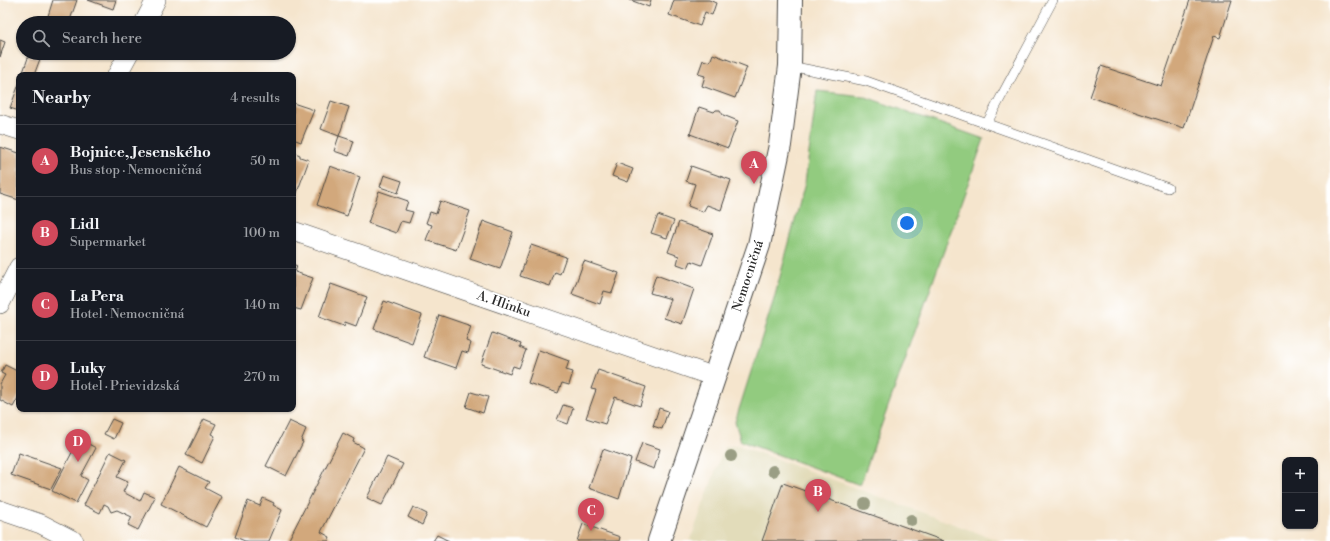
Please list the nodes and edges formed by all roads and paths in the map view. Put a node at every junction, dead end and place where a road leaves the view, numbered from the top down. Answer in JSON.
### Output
{"nodes":[{"id":1,"x":156,"y":0,"type":"edge"},
{"id":2,"x":791,"y":0,"type":"edge"},
{"id":3,"x":1053,"y":0,"type":"edge"},
{"id":4,"x":148,"y":16,"type":"edge"},
{"id":5,"x":124,"y":60,"type":"edge"},
{"id":6,"x":790,"y":66,"type":"junction"},
{"id":7,"x":118,"y":72,"type":"edge"},
{"id":8,"x":987,"y":123,"type":"junction"},
{"id":9,"x":0,"y":124,"type":"edge"},
{"id":10,"x":16,"y":129,"type":"edge"},
{"id":11,"x":1168,"y":188,"type":"dead end"},
{"id":12,"x":296,"y":232,"type":"edge"},
{"id":13,"x":16,"y":273,"type":"edge"},
{"id":14,"x":0,"y":304,"type":"edge"},
{"id":15,"x":715,"y":377,"type":"junction"},
{"id":16,"x":0,"y":510,"type":"edge"},
{"id":17,"x":74,"y":541,"type":"edge"},
{"id":18,"x":658,"y":541,"type":"edge"}],
"edges":[{"from":1,"to":4,"type":"street"},
{"from":2,"to":6,"type":"street","name":"Nemocničná"},
{"from":3,"to":8,"type":"lane"},
{"from":5,"to":7,"type":"street"},
{"from":6,"to":8,"type":"lane"},
{"from":6,"to":15,"type":"street","name":"Nemocničná"},
{"from":8,"to":11,"type":"lane"},
{"from":9,"to":10,"type":"street"},
{"from":12,"to":15,"type":"street","name":"A. Hlinku"},
{"from":13,"to":14,"type":"street"},
{"from":15,"to":18,"type":"street","name":"Nemocničná"},
{"from":16,"to":17,"type":"street"}]}
